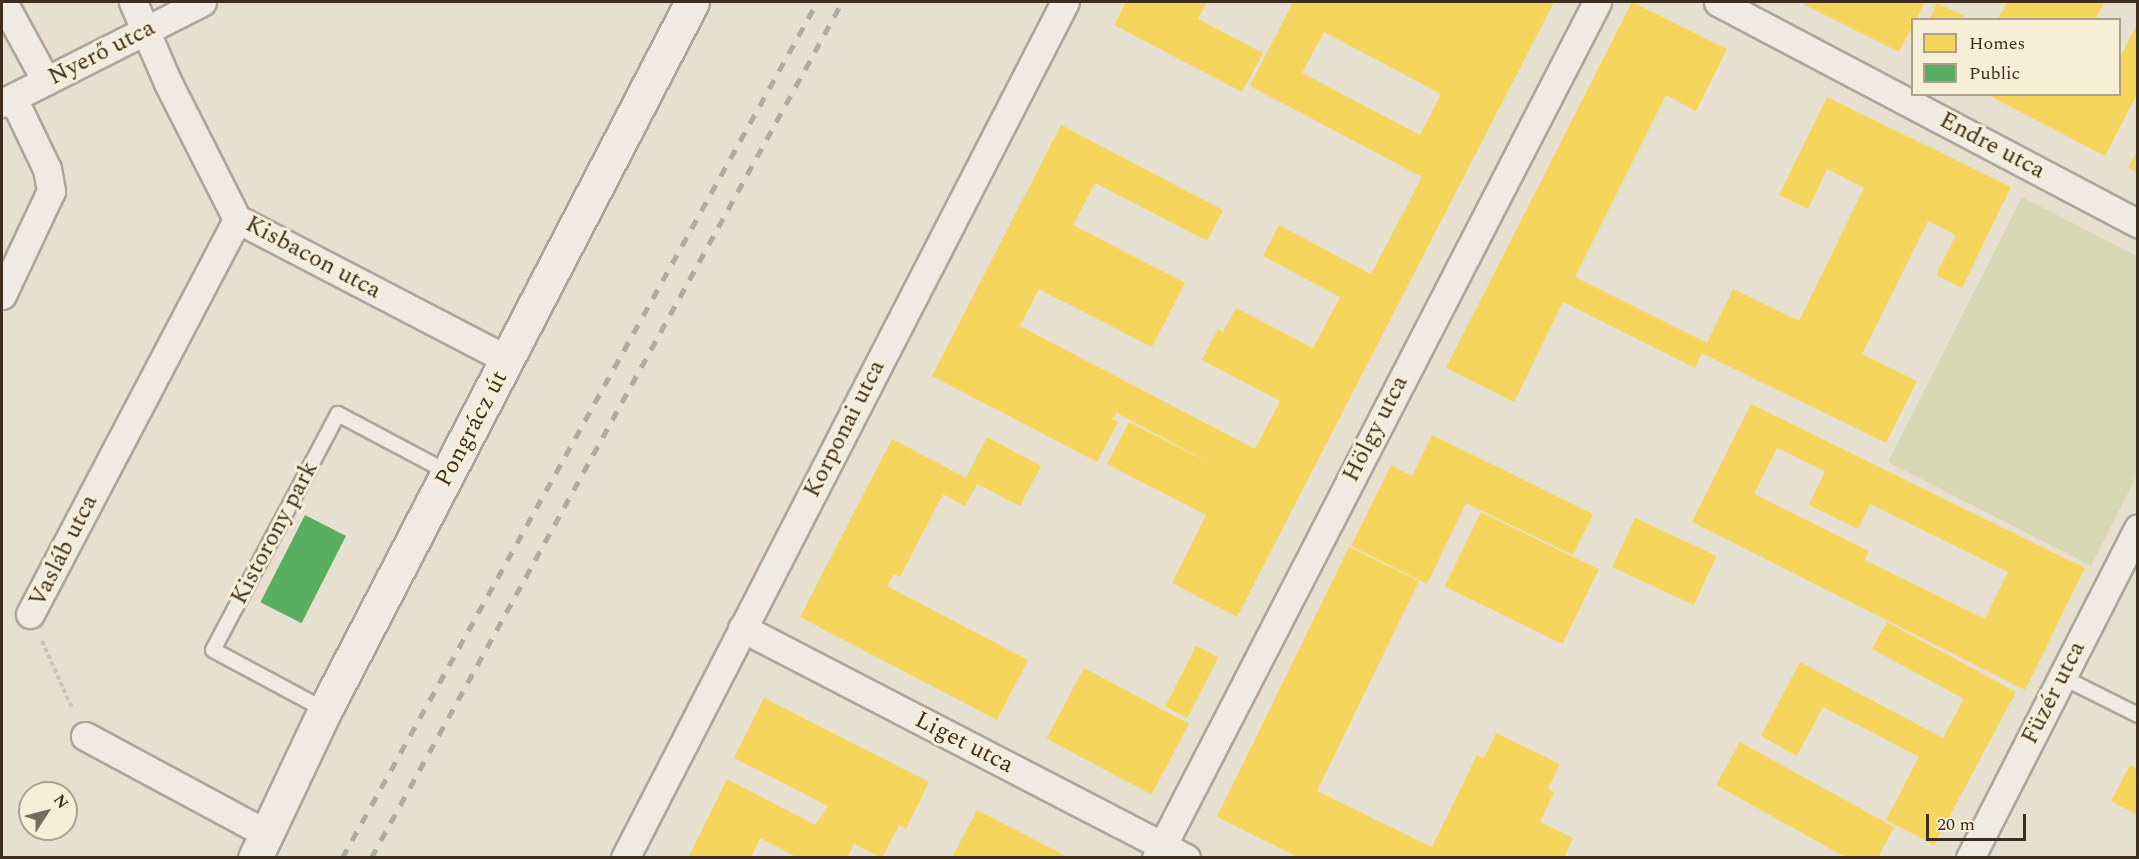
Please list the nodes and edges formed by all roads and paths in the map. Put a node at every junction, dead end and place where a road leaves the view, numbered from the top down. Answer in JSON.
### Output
{"nodes":[{"id":1,"x":3,"y":2,"type":"edge"},
{"id":2,"x":133,"y":2,"type":"edge"},
{"id":3,"x":202,"y":2,"type":"edge"},
{"id":4,"x":692,"y":2,"type":"edge"},
{"id":5,"x":1065,"y":2,"type":"edge"},
{"id":6,"x":1597,"y":2,"type":"edge"},
{"id":7,"x":1718,"y":2,"type":"edge"},
{"id":8,"x":148,"y":31,"type":"junction"},
{"id":9,"x":46,"y":81,"type":"junction"},
{"id":10,"x":7,"y":100,"type":"edge"},
{"id":11,"x":237,"y":219,"type":"junction"},
{"id":12,"x":2138,"y":223,"type":"edge"},
{"id":13,"x":2,"y":295,"type":"edge"},
{"id":14,"x":508,"y":360,"type":"junction"},
{"id":15,"x":449,"y":473,"type":"junction"},
{"id":16,"x":2138,"y":528,"type":"edge"},
{"id":17,"x":30,"y":614,"type":"joint"},
{"id":18,"x":742,"y":628,"type":"junction"},
{"id":19,"x":2062,"y":677,"type":"junction"},
{"id":20,"x":325,"y":710,"type":"junction"},
{"id":21,"x":2138,"y":715,"type":"edge"},
{"id":22,"x":85,"y":736,"type":"joint"},
{"id":23,"x":261,"y":846,"type":"edge"},
{"id":24,"x":1159,"y":851,"type":"edge"},
{"id":25,"x":625,"y":858,"type":"edge"},
{"id":26,"x":1186,"y":858,"type":"edge"},
{"id":27,"x":1970,"y":858,"type":"edge"}],
"edges":[{"from":1,"to":9,"type":"street"},
{"from":2,"to":8,"type":"street","name":"Kisbacon utca"},
{"from":3,"to":8,"type":"street","name":"Nyerő utca"},
{"from":4,"to":14,"type":"street","name":"Pongrácz út"},
{"from":5,"to":18,"type":"street","name":"Korponai utca"},
{"from":6,"to":24,"type":"street","name":"Hölgy utca"},
{"from":7,"to":12,"type":"street","name":"Endre utca"},
{"from":8,"to":9,"type":"street","name":"Nyerő utca"},
{"from":8,"to":11,"type":"street","name":"Kisbacon utca"},
{"from":9,"to":10,"type":"street","name":"Nyerő utca"},
{"from":10,"to":13,"type":"street"},
{"from":11,"to":14,"type":"street","name":"Kisbacon utca"},
{"from":11,"to":17,"type":"street","name":"Vasláb utca"},
{"from":14,"to":15,"type":"street","name":"Pongrácz út"},
{"from":15,"to":20,"type":"street","name":"Pongrácz út"},
{"from":15,"to":20,"type":"lane","name":"Kistorony park"},
{"from":16,"to":19,"type":"street","name":"Füzér utca"},
{"from":17,"to":22,"type":"path","name":"Vasláb utca"},
{"from":18,"to":24,"type":"street","name":"Liget utca"},
{"from":18,"to":25,"type":"street","name":"Korponai utca"},
{"from":19,"to":21,"type":"lane"},
{"from":19,"to":27,"type":"street","name":"Füzér utca"},
{"from":20,"to":23,"type":"street","name":"Pongrácz út"},
{"from":22,"to":23,"type":"street"},
{"from":24,"to":26,"type":"street","name":"Liget utca"}]}
